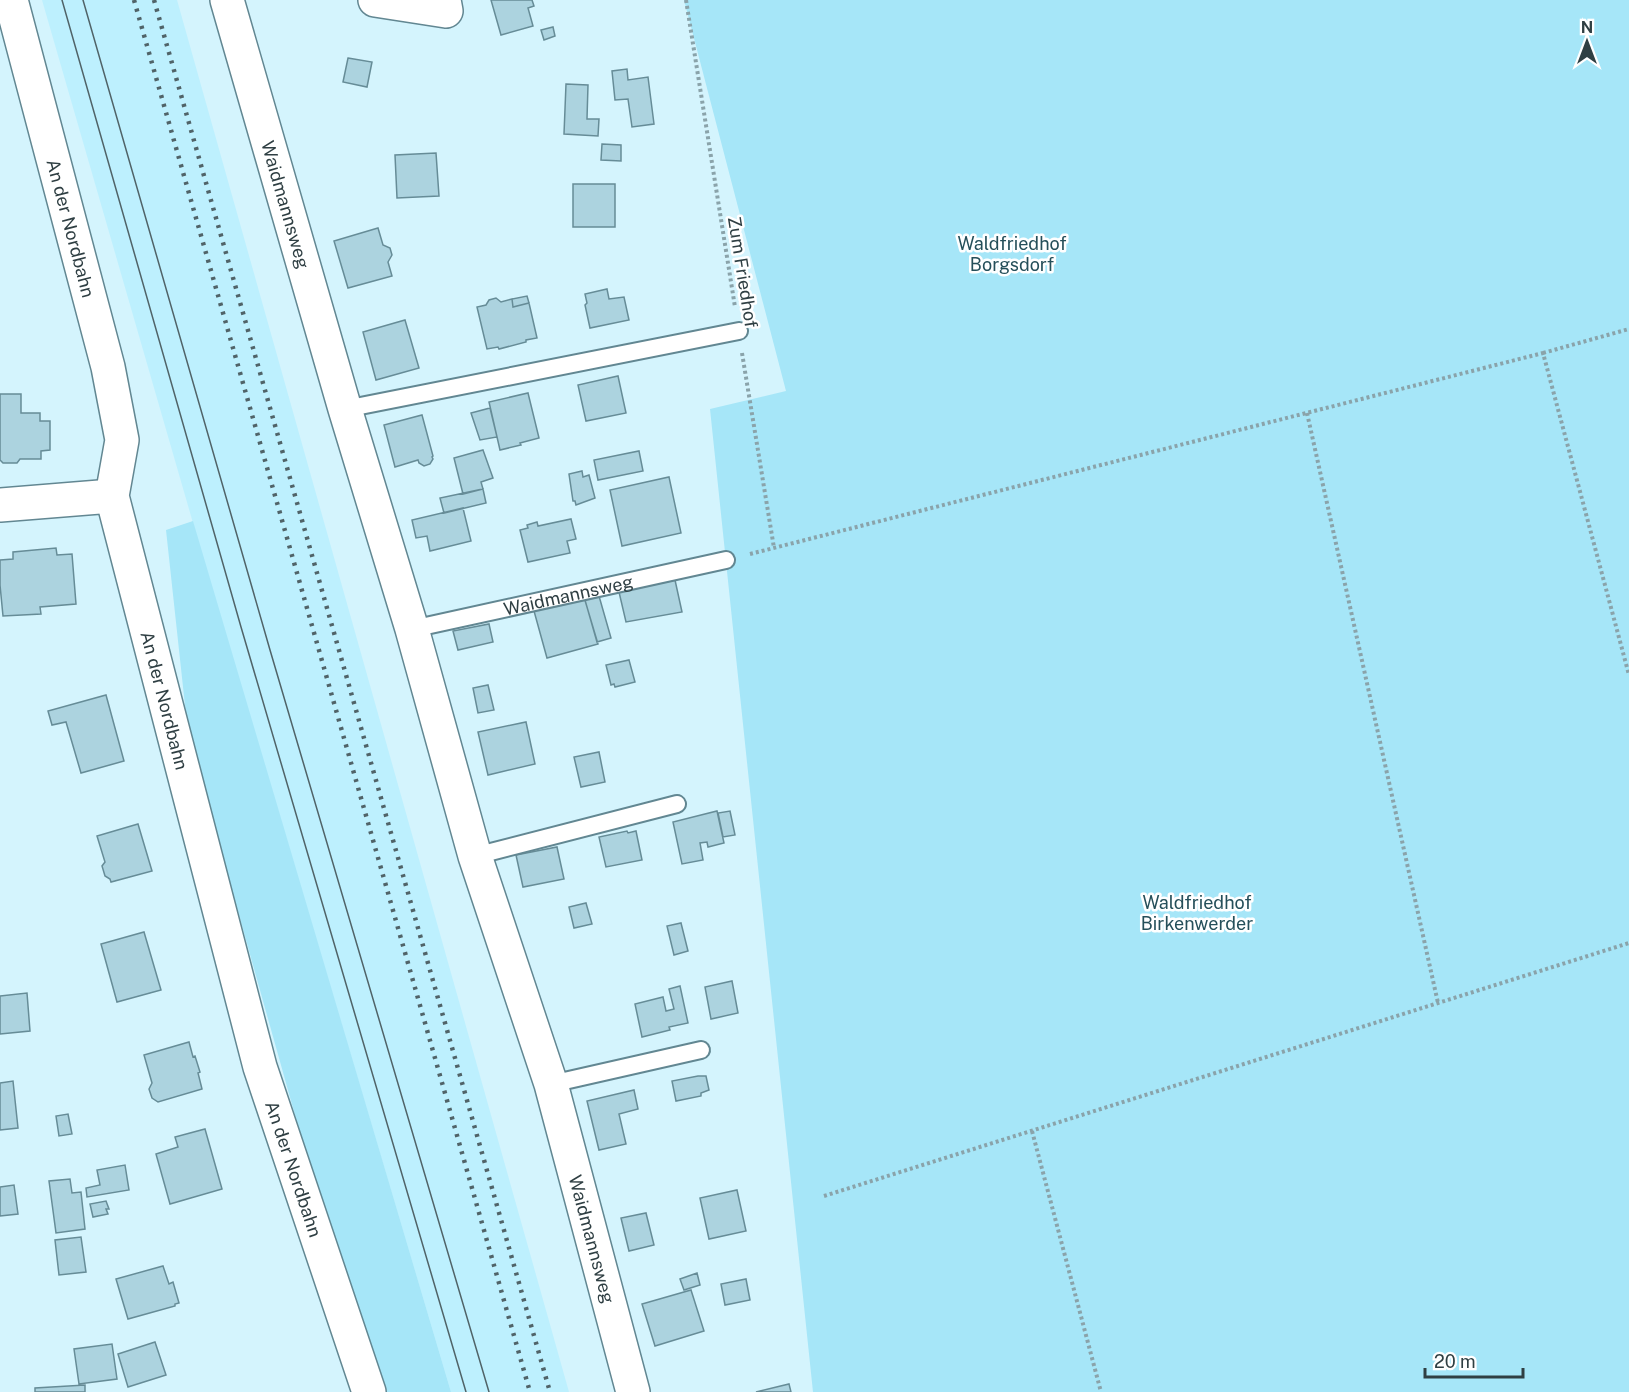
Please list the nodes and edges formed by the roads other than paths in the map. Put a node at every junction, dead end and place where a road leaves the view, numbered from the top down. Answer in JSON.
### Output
{"nodes":[{"id":1,"x":11,"y":0,"type":"edge"},
{"id":2,"x":227,"y":0,"type":"edge"},
{"id":3,"x":375,"y":0,"type":"edge"},
{"id":4,"x":444,"y":0,"type":"edge"},
{"id":5,"x":739,"y":331,"type":"road end"},
{"id":6,"x":345,"y":409,"type":"junction"},
{"id":7,"x":112,"y":496,"type":"junction"},
{"id":8,"x":0,"y":505,"type":"edge"},
{"id":9,"x":726,"y":560,"type":"road end"},
{"id":10,"x":412,"y":629,"type":"junction"},
{"id":11,"x":677,"y":804,"type":"dead end"},
{"id":12,"x":475,"y":856,"type":"junction"},
{"id":13,"x":701,"y":1050,"type":"dead end"},
{"id":14,"x":552,"y":1084,"type":"junction"},
{"id":15,"x":369,"y":1392,"type":"edge"},
{"id":16,"x":633,"y":1392,"type":"edge"}],
"edges":[{"from":1,"to":7,"type":"street","name":"An der Nordbahn"},
{"from":2,"to":6,"type":"street","name":"Waidmannsweg"},
{"from":3,"to":4,"type":"street"},
{"from":5,"to":6,"type":"lane"},
{"from":6,"to":10,"type":"street","name":"Waidmannsweg"},
{"from":7,"to":8,"type":"street"},
{"from":7,"to":15,"type":"street","name":"An der Nordbahn"},
{"from":9,"to":10,"type":"lane","name":"Waidmannsweg"},
{"from":10,"to":12,"type":"street","name":"Waidmannsweg"},
{"from":11,"to":12,"type":"lane"},
{"from":12,"to":14,"type":"street","name":"Waidmannsweg"},
{"from":13,"to":14,"type":"lane"},
{"from":14,"to":16,"type":"street","name":"Waidmannsweg"}]}
